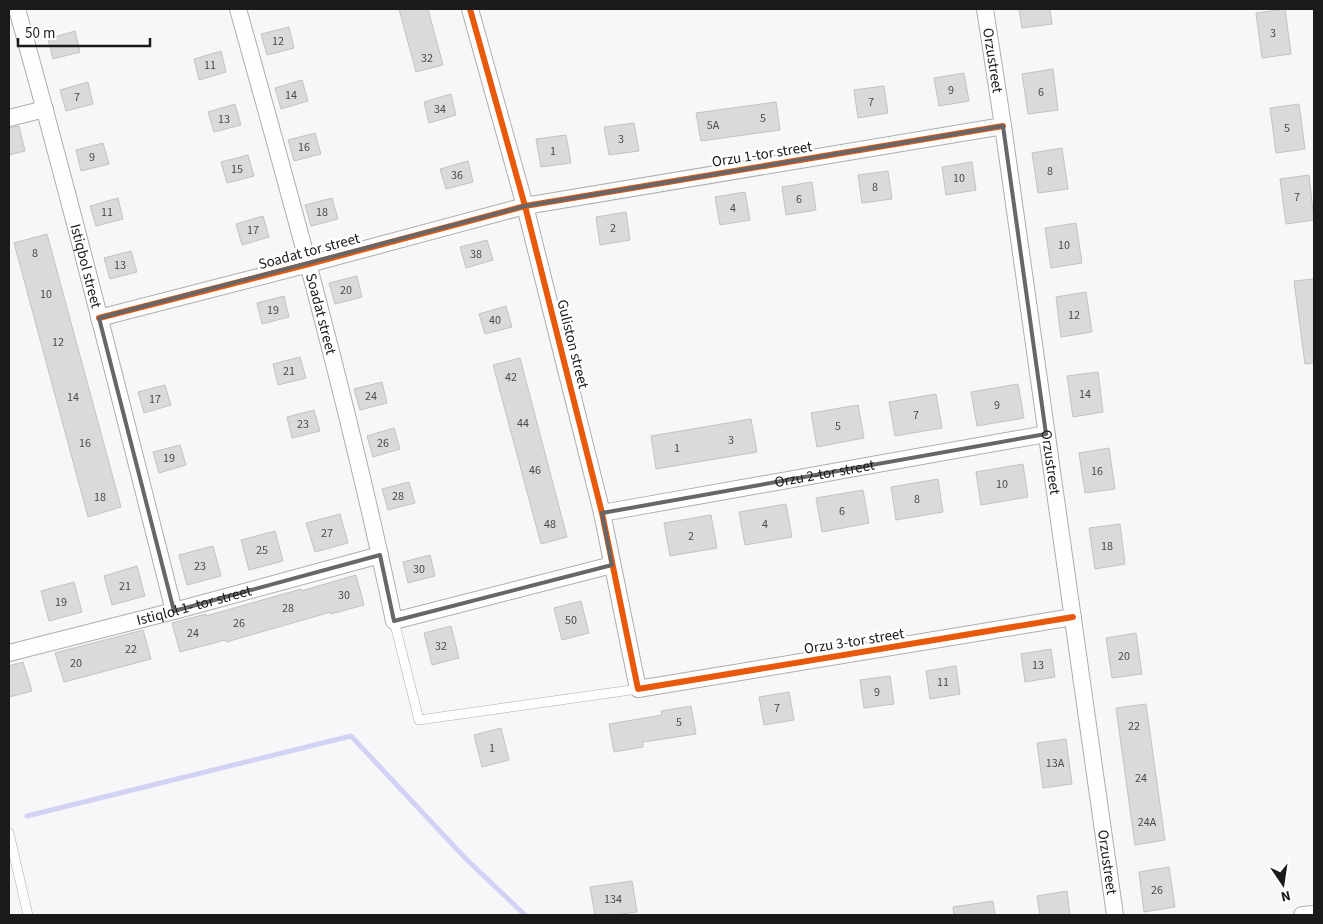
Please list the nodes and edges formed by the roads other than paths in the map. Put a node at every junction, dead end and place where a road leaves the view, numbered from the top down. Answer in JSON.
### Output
{"nodes":[{"id":1,"x":17,"y":9,"type":"edge"},
{"id":2,"x":238,"y":9,"type":"edge"},
{"id":3,"x":470,"y":9,"type":"edge"},
{"id":4,"x":985,"y":9,"type":"edge"},
{"id":5,"x":45,"y":110,"type":"junction"},
{"id":6,"x":9,"y":118,"type":"edge"},
{"id":7,"x":1003,"y":126,"type":"junction"},
{"id":8,"x":524,"y":206,"type":"junction"},
{"id":9,"x":309,"y":264,"type":"junction"},
{"id":10,"x":99,"y":318,"type":"junction"},
{"id":11,"x":1046,"y":434,"type":"junction"},
{"id":12,"x":602,"y":513,"type":"junction"},
{"id":13,"x":380,"y":555,"type":"junction"},
{"id":14,"x":612,"y":565,"type":"junction"},
{"id":15,"x":174,"y":612,"type":"junction"},
{"id":16,"x":1073,"y":617,"type":"junction"},
{"id":17,"x":394,"y":621,"type":"junction"},
{"id":18,"x":9,"y":653,"type":"edge"},
{"id":19,"x":638,"y":689,"type":"junction"},
{"id":20,"x":9,"y":833,"type":"edge"},
{"id":21,"x":1314,"y":914,"type":"edge"},
{"id":22,"x":28,"y":915,"type":"edge"},
{"id":23,"x":1115,"y":915,"type":"edge"},
{"id":24,"x":1302,"y":915,"type":"edge"}],
"edges":[{"from":1,"to":5,"type":"street","name":"Istiqbol street"},
{"from":2,"to":9,"type":"street","name":"Soadat street"},
{"from":3,"to":8,"type":"street","name":"Guliston street"},
{"from":4,"to":7,"type":"street","name":"Orzustreet"},
{"from":5,"to":6,"type":"street"},
{"from":5,"to":10,"type":"street","name":"Istiqbol street"},
{"from":7,"to":8,"type":"street","name":"Orzu 1-tor street"},
{"from":7,"to":11,"type":"street","name":"Orzustreet"},
{"from":8,"to":9,"type":"street","name":"Soadat tor street"},
{"from":8,"to":12,"type":"street","name":"Guliston street"},
{"from":9,"to":10,"type":"street","name":"Soadat tor street"},
{"from":9,"to":13,"type":"street","name":"Soadat street"},
{"from":10,"to":15,"type":"street","name":"Istiqbol street"},
{"from":11,"to":12,"type":"street","name":"Orzu 2-tor street"},
{"from":11,"to":16,"type":"street","name":"Orzustreet"},
{"from":12,"to":14,"type":"street","name":"Guliston street"},
{"from":13,"to":15,"type":"street","name":"Istiqlol 1- tor street"},
{"from":13,"to":17,"type":"street","name":"Soadat street"},
{"from":14,"to":17,"type":"street"},
{"from":14,"to":19,"type":"street","name":"Guliston street"},
{"from":15,"to":18,"type":"street","name":"Istiqlol 1- tor street"},
{"from":16,"to":19,"type":"street","name":"Orzu 3-tor street"},
{"from":16,"to":23,"type":"street","name":"Orzustreet"},
{"from":17,"to":19,"type":"lane"},
{"from":20,"to":22,"type":"lane"},
{"from":21,"to":24,"type":"street"}]}
